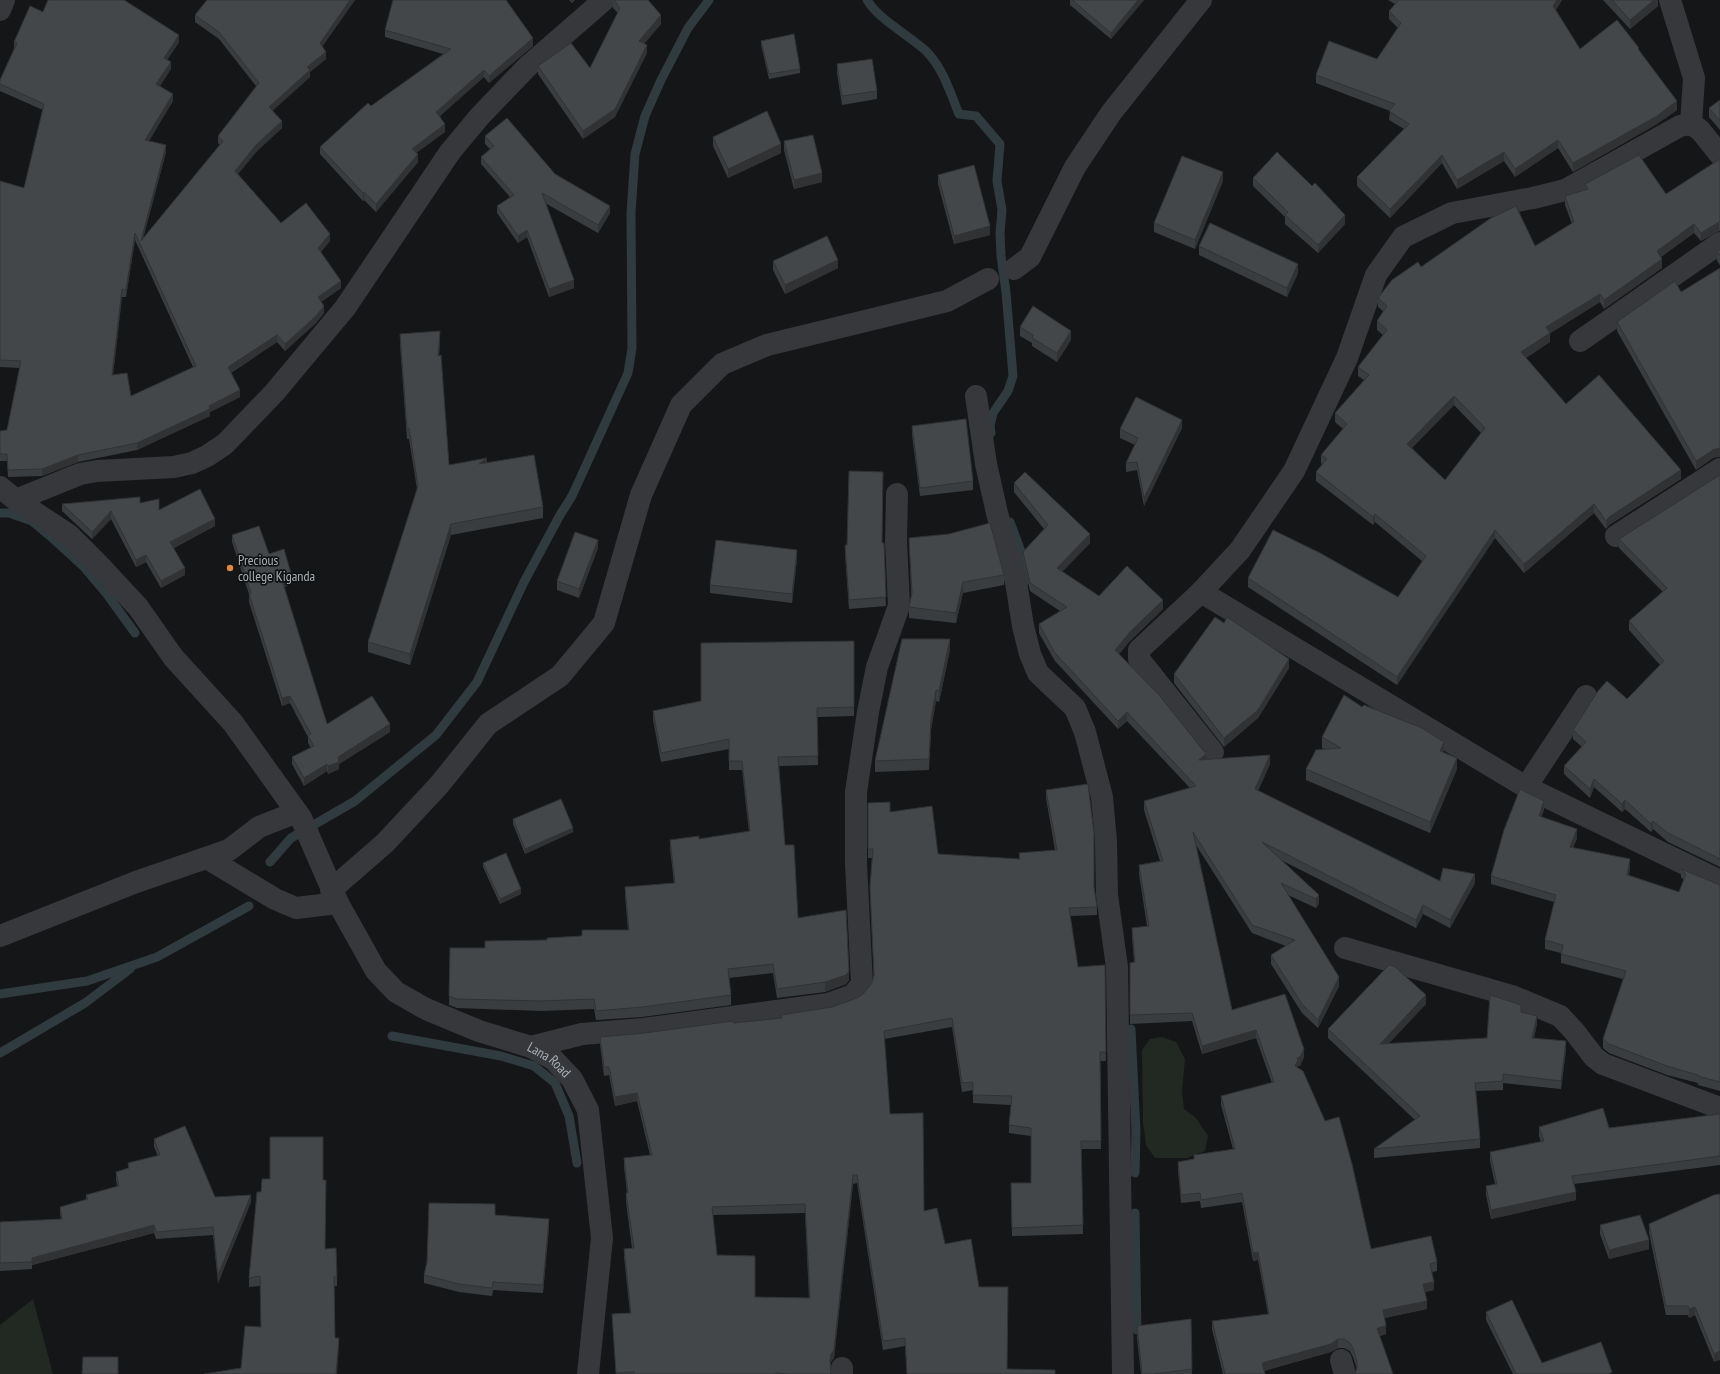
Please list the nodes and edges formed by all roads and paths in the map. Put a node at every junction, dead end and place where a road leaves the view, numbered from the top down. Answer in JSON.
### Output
{"nodes":[{"id":1,"x":4,"y":0,"type":"edge"},
{"id":2,"x":604,"y":0,"type":"edge"},
{"id":3,"x":1201,"y":0,"type":"edge"},
{"id":4,"x":1670,"y":0,"type":"edge"},
{"id":5,"x":0,"y":10,"type":"edge"},
{"id":6,"x":1691,"y":124,"type":"junction"},
{"id":7,"x":1720,"y":155,"type":"edge"},
{"id":8,"x":1720,"y":243,"type":"edge"},
{"id":9,"x":1014,"y":269,"type":"dead end"},
{"id":10,"x":988,"y":279,"type":"dead end"},
{"id":11,"x":1580,"y":340,"type":"dead end"},
{"id":12,"x":976,"y":396,"type":"dead end"},
{"id":13,"x":1720,"y":469,"type":"edge"},
{"id":14,"x":8,"y":493,"type":"edge"},
{"id":15,"x":897,"y":494,"type":"dead end"},
{"id":16,"x":1616,"y":536,"type":"dead end"},
{"id":17,"x":1201,"y":592,"type":"junction"},
{"id":18,"x":1586,"y":696,"type":"dead end"},
{"id":19,"x":1214,"y":752,"type":"dead end"},
{"id":20,"x":1526,"y":787,"type":"junction"},
{"id":21,"x":299,"y":815,"type":"junction"},
{"id":22,"x":207,"y":858,"type":"junction"},
{"id":23,"x":1720,"y":881,"type":"edge"},
{"id":24,"x":335,"y":896,"type":"junction"},
{"id":25,"x":0,"y":936,"type":"edge"},
{"id":26,"x":1345,"y":948,"type":"dead end"},
{"id":27,"x":531,"y":1047,"type":"junction"},
{"id":28,"x":1720,"y":1108,"type":"edge"},
{"id":29,"x":588,"y":1374,"type":"edge"},
{"id":30,"x":1123,"y":1374,"type":"edge"}],
"edges":[{"from":1,"to":5,"type":"street"},
{"from":2,"to":14,"type":"street"},
{"from":3,"to":9,"type":"street"},
{"from":4,"to":6,"type":"street"},
{"from":6,"to":7,"type":"street"},
{"from":6,"to":17,"type":"street"},
{"from":8,"to":11,"type":"street"},
{"from":10,"to":24,"type":"street"},
{"from":12,"to":30,"type":"street"},
{"from":13,"to":16,"type":"street"},
{"from":14,"to":21,"type":"street","name":"Lana Road"},
{"from":15,"to":27,"type":"street"},
{"from":17,"to":19,"type":"street"},
{"from":17,"to":20,"type":"street"},
{"from":18,"to":20,"type":"street"},
{"from":20,"to":23,"type":"street"},
{"from":21,"to":22,"type":"street"},
{"from":21,"to":24,"type":"street","name":"Lana Road"},
{"from":22,"to":24,"type":"street"},
{"from":22,"to":25,"type":"street"},
{"from":24,"to":27,"type":"street","name":"Lana Road"},
{"from":26,"to":28,"type":"street"},
{"from":27,"to":29,"type":"street","name":"Lana Road"}]}
